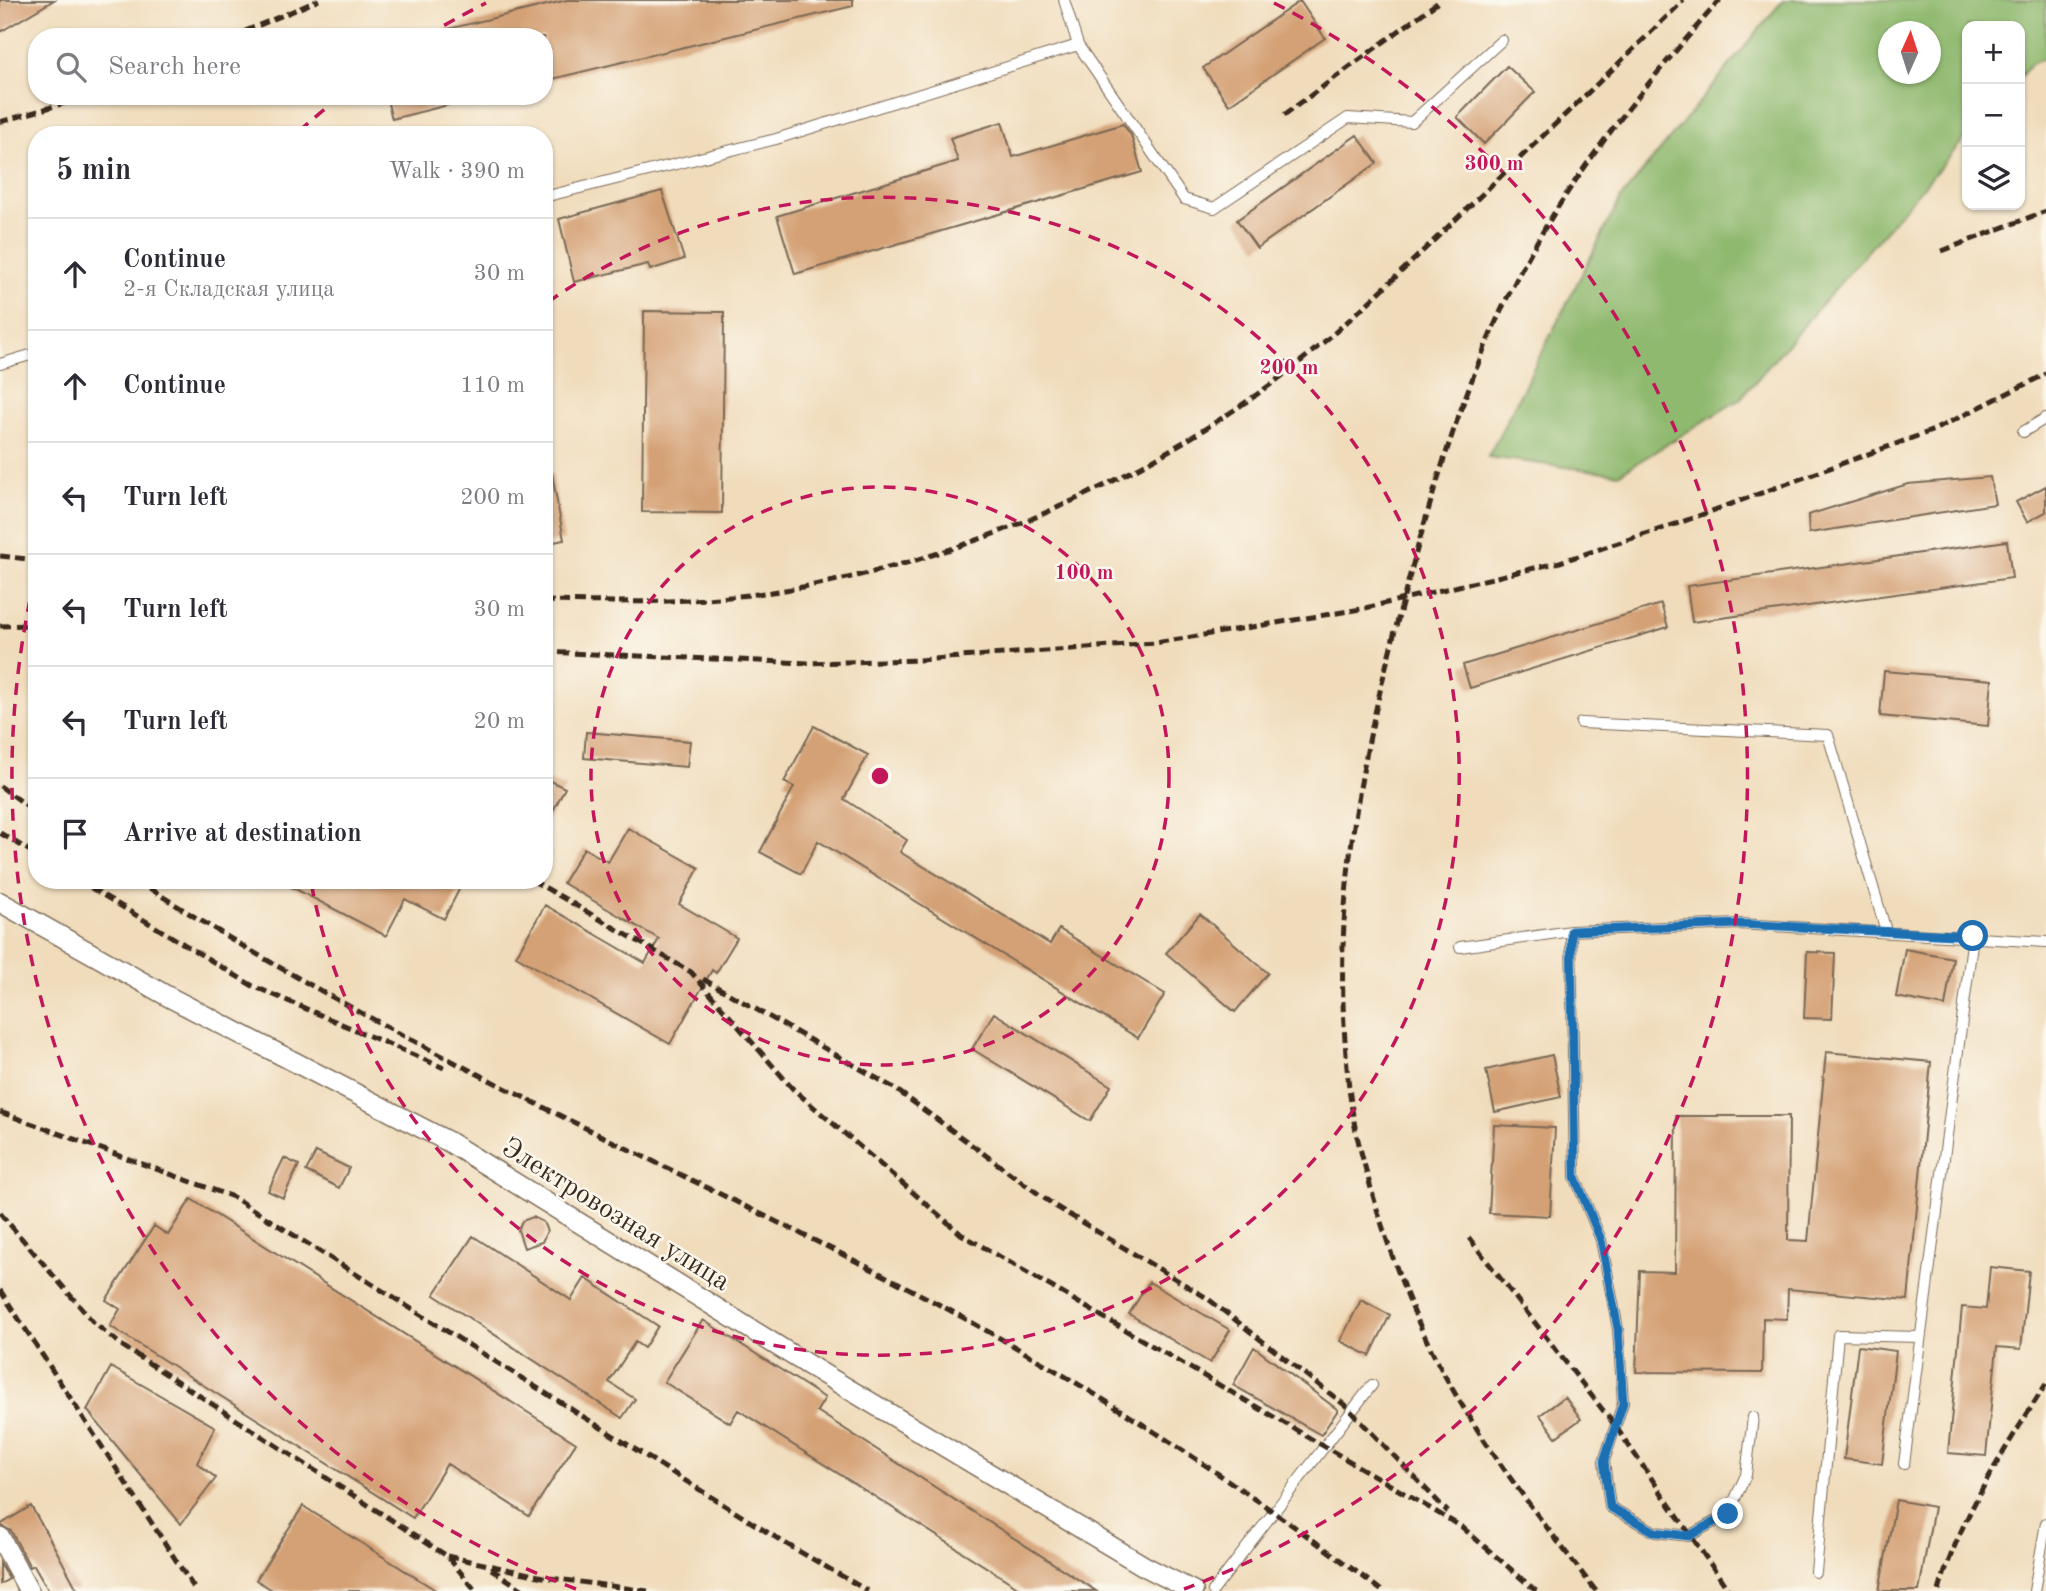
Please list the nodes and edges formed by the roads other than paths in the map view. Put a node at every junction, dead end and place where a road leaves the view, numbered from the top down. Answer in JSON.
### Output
{"nodes":[{"id":1,"x":1064,"y":0,"type":"edge"},
{"id":2,"x":1502,"y":40,"type":"dead end"},
{"id":3,"x":1078,"y":45,"type":"junction"},
{"id":4,"x":553,"y":195,"type":"edge"},
{"id":5,"x":28,"y":356,"type":"edge"},
{"id":6,"x":0,"y":364,"type":"edge"},
{"id":7,"x":2046,"y":418,"type":"edge"},
{"id":8,"x":2023,"y":432,"type":"dead end"},
{"id":9,"x":1581,"y":723,"type":"dead end"},
{"id":10,"x":0,"y":902,"type":"edge"},
{"id":11,"x":1571,"y":931,"type":"junction"},
{"id":12,"x":1886,"y":931,"type":"junction"},
{"id":13,"x":1973,"y":936,"type":"junction"},
{"id":14,"x":2046,"y":942,"type":"edge"},
{"id":15,"x":1460,"y":947,"type":"dead end"},
{"id":16,"x":1920,"y":1337,"type":"junction"},
{"id":17,"x":1372,"y":1385,"type":"dead end"},
{"id":18,"x":1753,"y":1417,"type":"dead end"},
{"id":19,"x":1904,"y":1464,"type":"dead end"},
{"id":20,"x":2046,"y":1523,"type":"edge"},
{"id":21,"x":0,"y":1536,"type":"edge"},
{"id":22,"x":1816,"y":1572,"type":"dead end"},
{"id":23,"x":29,"y":1591,"type":"edge"},
{"id":24,"x":1193,"y":1591,"type":"edge"},
{"id":25,"x":1213,"y":1591,"type":"edge"},
{"id":26,"x":2034,"y":1591,"type":"edge"}],
"edges":[{"from":1,"to":3,"type":"lane"},
{"from":2,"to":3,"type":"lane"},
{"from":3,"to":4,"type":"lane"},
{"from":5,"to":6,"type":"lane"},
{"from":7,"to":8,"type":"lane"},
{"from":9,"to":12,"type":"lane"},
{"from":10,"to":24,"type":"street","name":"Электровозная улица"},
{"from":11,"to":12,"type":"lane"},
{"from":11,"to":15,"type":"lane"},
{"from":11,"to":18,"type":"lane"},
{"from":12,"to":13,"type":"lane"},
{"from":13,"to":14,"type":"lane"},
{"from":13,"to":16,"type":"lane"},
{"from":16,"to":19,"type":"lane"},
{"from":16,"to":22,"type":"lane"},
{"from":17,"to":25,"type":"lane"},
{"from":20,"to":26,"type":"lane"},
{"from":21,"to":23,"type":"street"}]}
